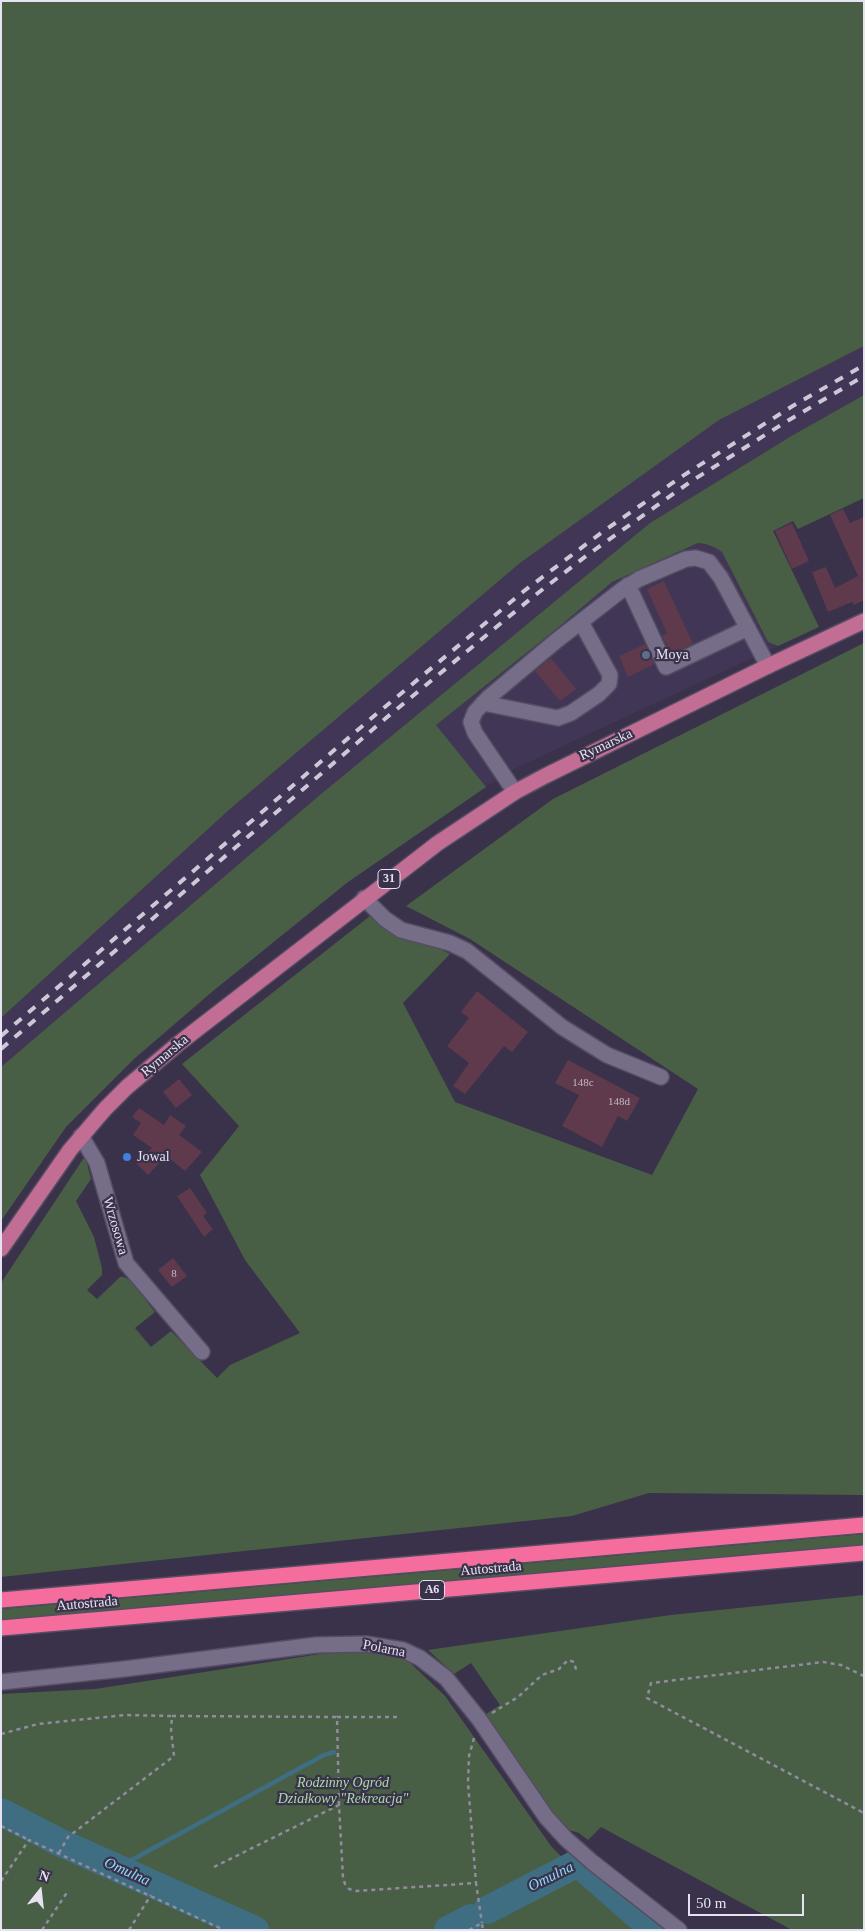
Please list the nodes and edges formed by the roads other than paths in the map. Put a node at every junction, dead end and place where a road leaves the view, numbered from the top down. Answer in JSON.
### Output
{"nodes":[{"id":1,"x":628,"y":585,"type":"junction"},
{"id":2,"x":864,"y":621,"type":"edge"},
{"id":3,"x":581,"y":622,"type":"junction"},
{"id":4,"x":748,"y":628,"type":"junction"},
{"id":5,"x":768,"y":666,"type":"junction"},
{"id":6,"x":483,"y":702,"type":"junction"},
{"id":7,"x":515,"y":792,"type":"junction"},
{"id":8,"x":364,"y":898,"type":"junction"},
{"id":9,"x":660,"y":1078,"type":"dead end"},
{"id":10,"x":81,"y":1136,"type":"junction"},
{"id":11,"x":1,"y":1249,"type":"edge"},
{"id":12,"x":202,"y":1352,"type":"dead end"},
{"id":13,"x":864,"y":1525,"type":"edge"},
{"id":14,"x":864,"y":1553,"type":"edge"},
{"id":15,"x":1,"y":1600,"type":"edge"},
{"id":16,"x":1,"y":1628,"type":"edge"},
{"id":17,"x":1,"y":1682,"type":"edge"},
{"id":18,"x":679,"y":1930,"type":"edge"}],
"edges":[{"from":1,"to":3,"type":"street"},
{"from":1,"to":4,"type":"street"},
{"from":1,"to":4,"type":"street"},
{"from":2,"to":5,"type":"main road","name":"Rymarska","number":"31"},
{"from":3,"to":6,"type":"street"},
{"from":3,"to":6,"type":"street"},
{"from":4,"to":5,"type":"street"},
{"from":5,"to":7,"type":"main road","name":"Rymarska","number":"31"},
{"from":6,"to":7,"type":"street"},
{"from":7,"to":8,"type":"main road","name":"Rymarska","number":"31"},
{"from":8,"to":9,"type":"street"},
{"from":8,"to":10,"type":"main road","name":"Rymarska","number":"31"},
{"from":10,"to":11,"type":"main road","name":"Rymarska","number":"31"},
{"from":10,"to":12,"type":"street","name":"Wrzosowa"},
{"from":13,"to":15,"type":"highway","name":"Autostrada","number":"A6"},
{"from":14,"to":16,"type":"highway","name":"Autostrada","number":"A6"},
{"from":17,"to":18,"type":"street","name":"Polarna"}]}
